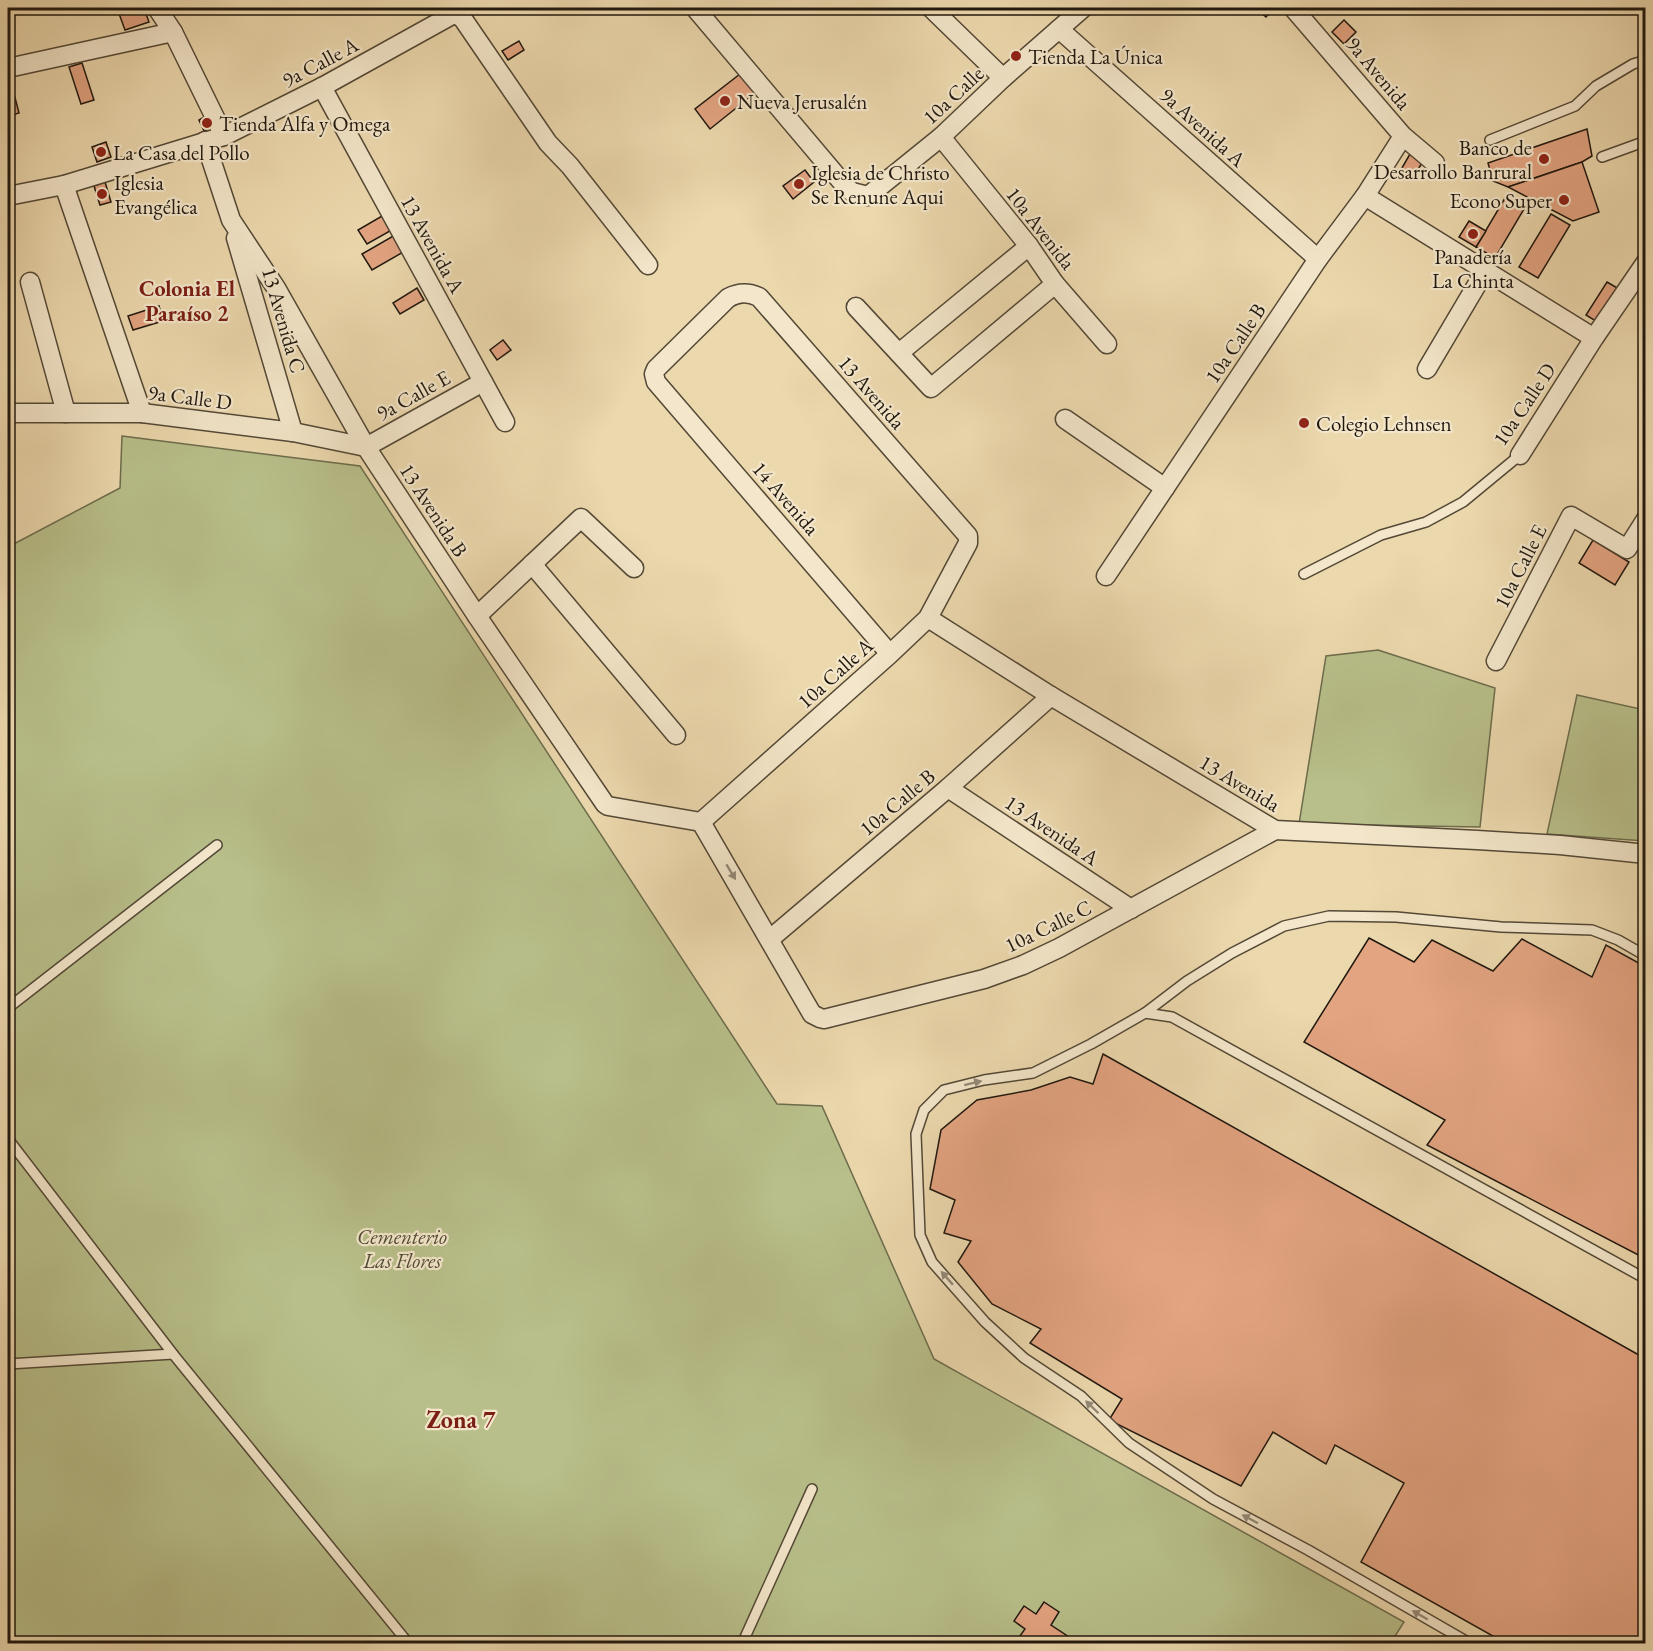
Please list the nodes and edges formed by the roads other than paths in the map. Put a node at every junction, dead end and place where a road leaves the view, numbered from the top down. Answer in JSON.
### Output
{"nodes":[{"id":1,"x":157,"y":8,"type":"edge"},
{"id":2,"x":695,"y":8,"type":"edge"},
{"id":3,"x":931,"y":8,"type":"edge"},
{"id":4,"x":1083,"y":8,"type":"edge"},
{"id":5,"x":1293,"y":8,"type":"edge"},
{"id":6,"x":1059,"y":29,"type":"junction"},
{"id":7,"x":173,"y":33,"type":"junction"},
{"id":8,"x":1646,"y":60,"type":"edge"},
{"id":9,"x":8,"y":68,"type":"edge"},
{"id":10,"x":1003,"y":78,"type":"junction"},
{"id":11,"x":322,"y":87,"type":"junction"},
{"id":12,"x":224,"y":136,"type":"junction"},
{"id":13,"x":1403,"y":136,"type":"junction"},
{"id":14,"x":941,"y":137,"type":"junction"},
{"id":15,"x":1490,"y":140,"type":"dead end"},
{"id":16,"x":205,"y":141,"type":"junction"},
{"id":17,"x":1646,"y":141,"type":"edge"},
{"id":18,"x":1602,"y":157,"type":"dead end"},
{"id":19,"x":1435,"y":163,"type":"dead end"},
{"id":20,"x":64,"y":185,"type":"junction"},
{"id":21,"x":8,"y":196,"type":"edge"},
{"id":22,"x":1365,"y":196,"type":"junction"},
{"id":23,"x":231,"y":220,"type":"junction"},
{"id":24,"x":1029,"y":246,"type":"junction"},
{"id":25,"x":1318,"y":259,"type":"junction"},
{"id":26,"x":1646,"y":262,"type":"edge"},
{"id":27,"x":648,"y":265,"type":"dead end"},
{"id":28,"x":1485,"y":271,"type":"junction"},
{"id":29,"x":30,"y":282,"type":"dead end"},
{"id":30,"x":1055,"y":284,"type":"junction"},
{"id":31,"x":856,"y":307,"type":"dead end"},
{"id":32,"x":1594,"y":338,"type":"junction"},
{"id":33,"x":1107,"y":344,"type":"dead end"},
{"id":34,"x":899,"y":353,"type":"junction"},
{"id":35,"x":656,"y":369,"type":"joint"},
{"id":36,"x":1427,"y":369,"type":"dead end"},
{"id":37,"x":483,"y":382,"type":"junction"},
{"id":38,"x":8,"y":413,"type":"edge"},
{"id":39,"x":66,"y":413,"type":"junction"},
{"id":40,"x":142,"y":413,"type":"junction"},
{"id":41,"x":1065,"y":420,"type":"dead end"},
{"id":42,"x":505,"y":422,"type":"dead end"},
{"id":43,"x":293,"y":432,"type":"junction"},
{"id":44,"x":366,"y":447,"type":"junction"},
{"id":45,"x":1520,"y":455,"type":"joint"},
{"id":46,"x":1165,"y":488,"type":"junction"},
{"id":47,"x":1646,"y":519,"type":"edge"},
{"id":48,"x":968,"y":536,"type":"joint"},
{"id":49,"x":532,"y":564,"type":"junction"},
{"id":50,"x":634,"y":568,"type":"dead end"},
{"id":51,"x":1304,"y":574,"type":"dead end"},
{"id":52,"x":1106,"y":576,"type":"dead end"},
{"id":53,"x":477,"y":616,"type":"junction"},
{"id":54,"x":928,"y":618,"type":"junction"},
{"id":55,"x":890,"y":654,"type":"junction"},
{"id":56,"x":1496,"y":662,"type":"dead end"},
{"id":57,"x":1051,"y":696,"type":"junction"},
{"id":58,"x":676,"y":735,"type":"dead end"},
{"id":59,"x":948,"y":788,"type":"junction"},
{"id":60,"x":701,"y":822,"type":"junction"},
{"id":61,"x":1275,"y":831,"type":"junction"},
{"id":62,"x":217,"y":845,"type":"dead end"},
{"id":63,"x":1646,"y":854,"type":"edge"},
{"id":64,"x":1131,"y":909,"type":"junction"},
{"id":65,"x":770,"y":939,"type":"junction"},
{"id":66,"x":1646,"y":956,"type":"edge"},
{"id":67,"x":8,"y":1008,"type":"edge"},
{"id":68,"x":1144,"y":1014,"type":"junction"},
{"id":69,"x":8,"y":1139,"type":"edge"},
{"id":70,"x":1646,"y":1279,"type":"edge"},
{"id":71,"x":172,"y":1354,"type":"junction"},
{"id":72,"x":8,"y":1364,"type":"edge"},
{"id":73,"x":813,"y":1489,"type":"dead end"},
{"id":74,"x":409,"y":1644,"type":"edge"},
{"id":75,"x":741,"y":1644,"type":"edge"},
{"id":76,"x":1471,"y":1644,"type":"edge"}],
"edges":[{"from":1,"to":7,"type":"street"},
{"from":2,"to":14,"type":"street","name":"10a Calle"},
{"from":3,"to":10,"type":"street"},
{"from":4,"to":6,"type":"street","name":"10a Calle"},
{"from":5,"to":13,"type":"street","name":"9a Avenida"},
{"from":6,"to":10,"type":"street","name":"10a Calle"},
{"from":6,"to":25,"type":"street","name":"9a Avenida A"},
{"from":7,"to":9,"type":"street"},
{"from":7,"to":12,"type":"street"},
{"from":8,"to":15,"type":"lane"},
{"from":10,"to":14,"type":"street","name":"10a Calle"},
{"from":11,"to":12,"type":"street","name":"9a Calle A"},
{"from":11,"to":27,"type":"street","name":"9a Calle A"},
{"from":11,"to":37,"type":"street","name":"13 Avenida A"},
{"from":12,"to":16,"type":"street","name":"9a Calle A"},
{"from":13,"to":19,"type":"street","name":"9a Avenida"},
{"from":13,"to":22,"type":"street","name":"10a Calle B"},
{"from":14,"to":24,"type":"street","name":"10a Avenida"},
{"from":16,"to":20,"type":"street","name":"9a Calle A"},
{"from":16,"to":23,"type":"street","name":"13 Avenida B"},
{"from":17,"to":18,"type":"lane"},
{"from":20,"to":21,"type":"street","name":"9a Calle A"},
{"from":20,"to":40,"type":"street"},
{"from":22,"to":25,"type":"street","name":"10a Calle B"},
{"from":22,"to":28,"type":"street"},
{"from":23,"to":43,"type":"street","name":"13 Avenida C"},
{"from":23,"to":44,"type":"street","name":"13 Avenida B"},
{"from":24,"to":30,"type":"street","name":"10a Avenida"},
{"from":24,"to":34,"type":"street"},
{"from":25,"to":46,"type":"street","name":"10a Calle B"},
{"from":26,"to":32,"type":"street","name":"10a Calle D"},
{"from":28,"to":32,"type":"street"},
{"from":28,"to":36,"type":"street"},
{"from":29,"to":39,"type":"street"},
{"from":30,"to":33,"type":"street","name":"10a Avenida"},
{"from":30,"to":34,"type":"street"},
{"from":31,"to":34,"type":"street"},
{"from":32,"to":45,"type":"street","name":"10a Calle D"},
{"from":35,"to":48,"type":"street","name":"13 Avenida"},
{"from":35,"to":55,"type":"street","name":"14 Avenida"},
{"from":37,"to":42,"type":"street","name":"13 Avenida A"},
{"from":37,"to":44,"type":"street","name":"9a Calle E"},
{"from":38,"to":39,"type":"street","name":"9a Calle D"},
{"from":39,"to":40,"type":"street","name":"9a Calle D"},
{"from":40,"to":43,"type":"street","name":"9a Calle D"},
{"from":41,"to":46,"type":"street"},
{"from":43,"to":44,"type":"street","name":"9a Calle D"},
{"from":44,"to":53,"type":"street","name":"13 Avenida B"},
{"from":45,"to":51,"type":"lane","name":"10a Calle D"},
{"from":46,"to":52,"type":"street","name":"10a Calle B"},
{"from":47,"to":56,"type":"street","name":"10a Calle E"},
{"from":48,"to":54,"type":"street","name":"10a Calle A"},
{"from":49,"to":50,"type":"street"},
{"from":49,"to":53,"type":"street"},
{"from":49,"to":58,"type":"street"},
{"from":53,"to":60,"type":"street","name":"13 Avenida B"},
{"from":54,"to":55,"type":"street","name":"10a Calle A"},
{"from":54,"to":57,"type":"street","name":"13 Avenida"},
{"from":55,"to":60,"type":"street","name":"10a Calle A"},
{"from":57,"to":59,"type":"street","name":"10a Calle B"},
{"from":57,"to":61,"type":"street","name":"13 Avenida"},
{"from":59,"to":64,"type":"street","name":"13 Avenida A"},
{"from":59,"to":65,"type":"street","name":"10a Calle B"},
{"from":60,"to":65,"type":"street","one_way":true},
{"from":61,"to":63,"type":"street","name":"13 Avenida"},
{"from":61,"to":64,"type":"street","name":"10a Calle C"},
{"from":62,"to":67,"type":"lane"},
{"from":64,"to":65,"type":"street","name":"10a Calle C"},
{"from":66,"to":68,"type":"lane"},
{"from":68,"to":70,"type":"lane"},
{"from":76,"to":68,"type":"lane","one_way":true},
{"from":69,"to":71,"type":"lane"},
{"from":71,"to":72,"type":"lane"},
{"from":71,"to":74,"type":"lane"},
{"from":73,"to":75,"type":"lane"}]}
